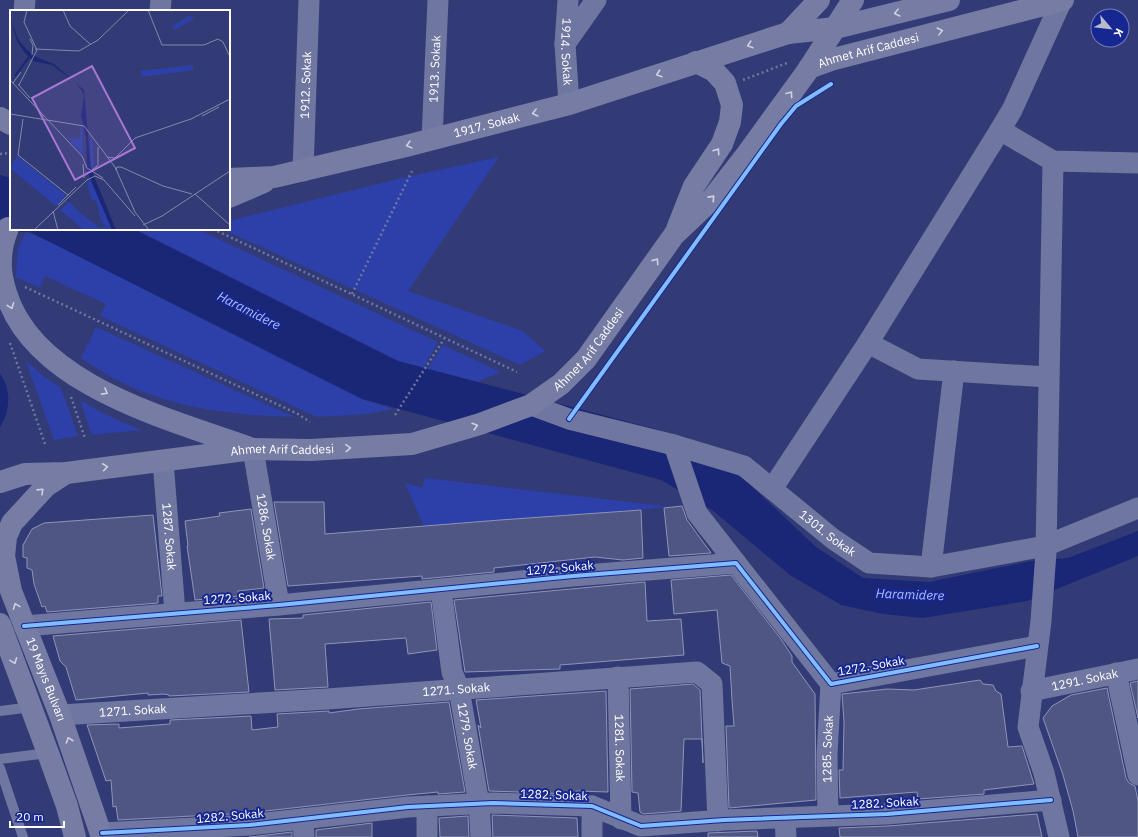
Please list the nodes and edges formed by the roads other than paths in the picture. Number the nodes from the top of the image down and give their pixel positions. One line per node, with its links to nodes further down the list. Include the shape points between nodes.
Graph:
1 (25, 0): 11 (street)
2 (161, 0): 12 (street)
3 (309, 0): 25 (street, 1912. Sokak)
4 (438, 0): 22 (street, 1913. Sokak)
5 (568, 0): 15 (street, 1914. Sokak)
6 (596, 0): 15 (street)
7 (819, 0): 14 (main road)
8 (853, 0): 13 (main road)
9 (1063, 0): 17 (main road, Ahmet Arif Caddesi, one-way to 9); 21 (street, via 1012,110)
10 (941, 1): 13 (main road, 1917. Sokak, one-way to 13)
11 (24, 10)
12 (160, 10)
13 (836, 28): 14 (main road, 1917. Sokak); 17 (main road)
14 (788, 33): 16 (main road, 1917. Sokak, one-way to 16)
15 (565, 44): 18 (street, 1914. Sokak)
16 (696, 62): 18 (main road, 1917. Sokak, one-way to 18); 30 (main road, one-way to 16, via 694,186 722,144 732,111 725,83 714,71)
17 (801, 65): 30 (main road, Ahmet Arif Caddesi, one-way to 17, via 712,199)
18 (569, 104): 22 (main road, 1917. Sokak, one-way to 22)
19 (0, 118): 20 (main road)
20 (10, 123)
21 (1000, 130): 23 (street); 31 (street)
22 (432, 139): 25 (main road, 1917. Sokak, one-way to 25)
23 (1053, 161): 24 (street); 33 (street)
24 (1138, 163)
25 (303, 171): 26 (main road, 1917. Sokak)
26 (274, 177): 27 (main road, 1917. Sokak); 28 (main road, 1917. Sokak)
27 (230, 178)
28 (230, 197)
29 (6, 229): 36 (main road, one-way to 36, via 0,262 3,283 16,319 46,352 84,381 114,398)
30 (674, 235): 34 (main road, Ahmet Arif Caddesi, one-way to 30, via 561,384 586,359)
31 (868, 343): 32 (street, via 918,369); 40 (street)
32 (954, 371): 33 (street); 44 (street)
33 (1048, 377): 42 (street)
34 (531, 405): 35 (street, 1301. Sokak, via 569,419); 36 (main road, Ahmet Arif Caddesi, one-way to 34, via 312,450 412,444 480,424)
35 (674, 446): 40 (street, 1301. Sokak, via 744,466); 43 (street, via 697,514)
36 (253, 449): 37 (main road, Ahmet Arif Caddesi); 46 (street, 1286. Sokak)
37 (163, 461): 38 (main road, Ahmet Arif Caddesi, one-way to 37); 47 (street, 1287. Sokak)
38 (66, 473): 39 (main road, Ahmet Arif Caddesi, via 25,474); 49 (main road, 19 Mayıs Bulvarı, one-way to 38, via 6,572 6,537 12,523 28,504 46,486)
39 (0, 482)
40 (772, 489): 44 (street, 1301. Sokak, via 833,539 869,563)
41 (1138, 508): 42 (street, 1301. Sokak)
42 (1046, 549): 44 (street, 1301. Sokak); 50 (street)
43 (736, 563): 45 (street, 1272. Sokak); 54 (street, 1272. Sokak)
44 (931, 567)
45 (441, 590): 46 (street, 1272. Sokak); 55 (street, 1279. Sokak, via 452,672)
46 (279, 605): 47 (street, 1272. Sokak)
47 (174, 613): 49 (street, 1272. Sokak)
48 (0, 624): 57 (main road, 19 Mayıs Bulvarı, one-way to 57)
49 (24, 626): 59 (main road, 19 Mayıs Bulvarı)
50 (1037, 646): 54 (street, 1272. Sokak); 56 (street)
51 (1138, 669): 52 (street, 1291. Sokak)
52 (1116, 673): 56 (street, 1291. Sokak); 63 (street)
53 (618, 677): 55 (street, 1271. Sokak); 69 (street, 1281. Sokak); 70 (street, 1271. Sokak, via 697,672 712,684)
54 (831, 684): 68 (street, 1285. Sokak, via 827,754)
55 (459, 689): 59 (street, 1271. Sokak); 65 (street, 1279. Sokak)
56 (1031, 691): 64 (street, via 1028,727)
57 (32, 707): 58 (lane); 60 (main road, 19 Mayıs Bulvarı)
58 (0, 712)
59 (60, 715): 75 (main road, 19 Mayıs Bulvarı, one-way to 59)
60 (48, 753): 61 (lane); 77 (main road, 19 Mayıs Bulvarı)
61 (0, 759)
62 (0, 768): 76 (lane)
63 (1138, 775)
64 (1051, 800): 68 (street, 1282. Sokak, via 888,814); 81 (street)
65 (479, 804): 66 (street, 1282. Sokak); 67 (street, 1282. Sokak); 79 (street, 1279. Sokak)
66 (427, 806): 71 (street, 1282. Sokak); 78 (street)
67 (592, 806): 69 (street, 1282. Sokak); 80 (street)
68 (828, 815): 72 (street, 1282. Sokak)
69 (621, 819): 73 (street, 1282. Sokak, via 641,826)
70 (718, 821): 72 (street, 1282. Sokak); 73 (street, 1282. Sokak)
71 (304, 828): 74 (street, 1282. Sokak)
72 (785, 828)
73 (692, 830)
74 (205, 833): 75 (street, 1282. Sokak)
75 (102, 835)
76 (23, 837)
77 (75, 837)
78 (427, 837)
79 (481, 837)
80 (592, 837)
81 (1059, 837)

